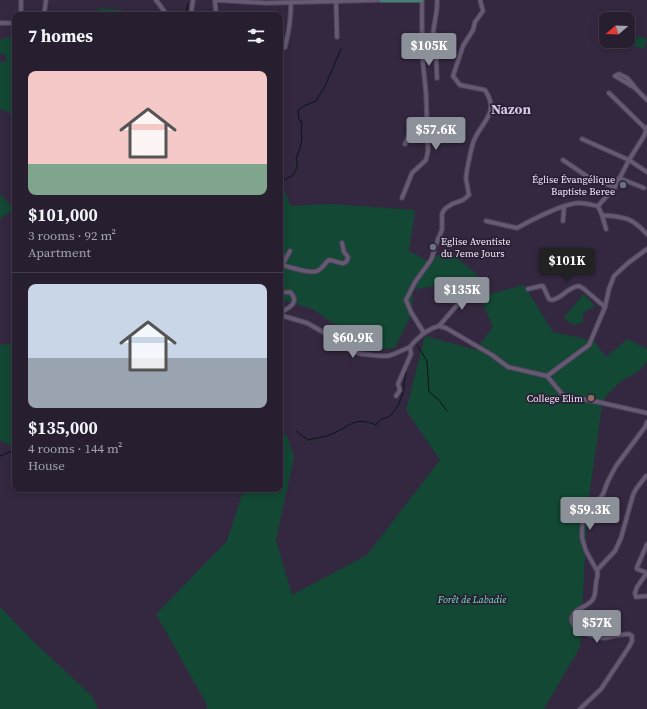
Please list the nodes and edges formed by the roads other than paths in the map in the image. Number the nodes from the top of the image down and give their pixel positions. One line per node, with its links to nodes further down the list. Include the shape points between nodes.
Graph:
1 (21, 0): 13 (street)
2 (46, 0): 14 (street)
3 (156, 0): 15 (street)
4 (193, 0): 16 (street)
5 (215, 0): 12 (street); 17 (street)
6 (382, 0): 7 (main road); 11 (street)
7 (421, 0): 24 (street)
8 (437, 0): 21 (street)
9 (480, 0): 60 (street, via 483,11 463,46 453,76 460,85 485,90 489,98 490,114 473,142 466,179 469,195 444,210 442,230 431,260 406,300)
10 (302, 1): 11 (street); 12 (street)
11 (336, 1): 20 (street)
12 (291, 2): 22 (street, via 290,27)
13 (21, 12)
14 (44, 12)
15 (165, 12)
16 (191, 12)
17 (216, 12)
18 (12, 22): 19 (street)
19 (0, 23)
20 (337, 37)
21 (433, 37)
22 (283, 47)
23 (414, 54): 24 (street)
24 (422, 54): 25 (street, via 436,54); 29 (street)
25 (437, 78)
26 (634, 86): 28 (street, via 627,78 619,74 615,76 635,88)
27 (609, 93): 30 (street)
28 (647, 100)
29 (427, 126): 33 (street, via 413,128); 40 (street, via 426,160 412,173)
30 (647, 128): 31 (street)
31 (645, 138): 35 (street)
32 (582, 139): 35 (street)
33 (405, 144)
34 (563, 160): 38 (street, via 591,179)
35 (629, 160): 36 (street); 37 (street)
36 (647, 172)
37 (619, 178): 38 (street); 39 (street)
38 (615, 187): 41 (street)
39 (644, 188)
40 (402, 198)
41 (598, 206): 42 (street, via 579,203); 43 (street)
42 (564, 207): 44 (street, via 517,228); 45 (street)
43 (602, 215): 46 (street); 47 (street, via 627,218)
44 (486, 221)
45 (563, 221)
46 (606, 229)
47 (647, 234)
48 (342, 243): 52 (street, via 348,257 347,262 343,264 329,260 318,270 313,271)
49 (647, 249): 56 (street, via 614,276)
50 (290, 251): 51 (street)
51 (283, 263)
52 (283, 267)
53 (477, 289): 59 (street, via 458,304)
54 (528, 289): 56 (street, via 543,286 552,300 560,298 568,289 579,286)
55 (283, 293): 57 (street, via 290,292 294,296 294,302)
56 (605, 307): 62 (street, via 589,345)
57 (283, 312)
58 (283, 315): 61 (street, via 307,323 345,348 360,354 388,356)
59 (439, 326): 60 (street); 62 (street, via 485,351 508,367)
60 (424, 333): 61 (street)
61 (410, 347): 63 (street, via 411,354 398,384 400,390)
62 (547, 376): 64 (street, via 562,394 571,400 582,399)
63 (396, 396)
64 (647, 413)
65 (647, 422): 69 (street, via 616,466 598,501 584,515 582,538 586,551)
66 (646, 476): 69 (street, via 632,496 616,551)
67 (647, 544): 68 (street)
68 (645, 552): 70 (street, via 637,567 646,575 635,594 636,598)
69 (597, 569): 71 (street, via 599,575 593,599 588,605 577,610 571,618 572,622 578,630 592,635 605,638 629,634 632,641 601,689)
70 (647, 596)
71 (580, 709)

